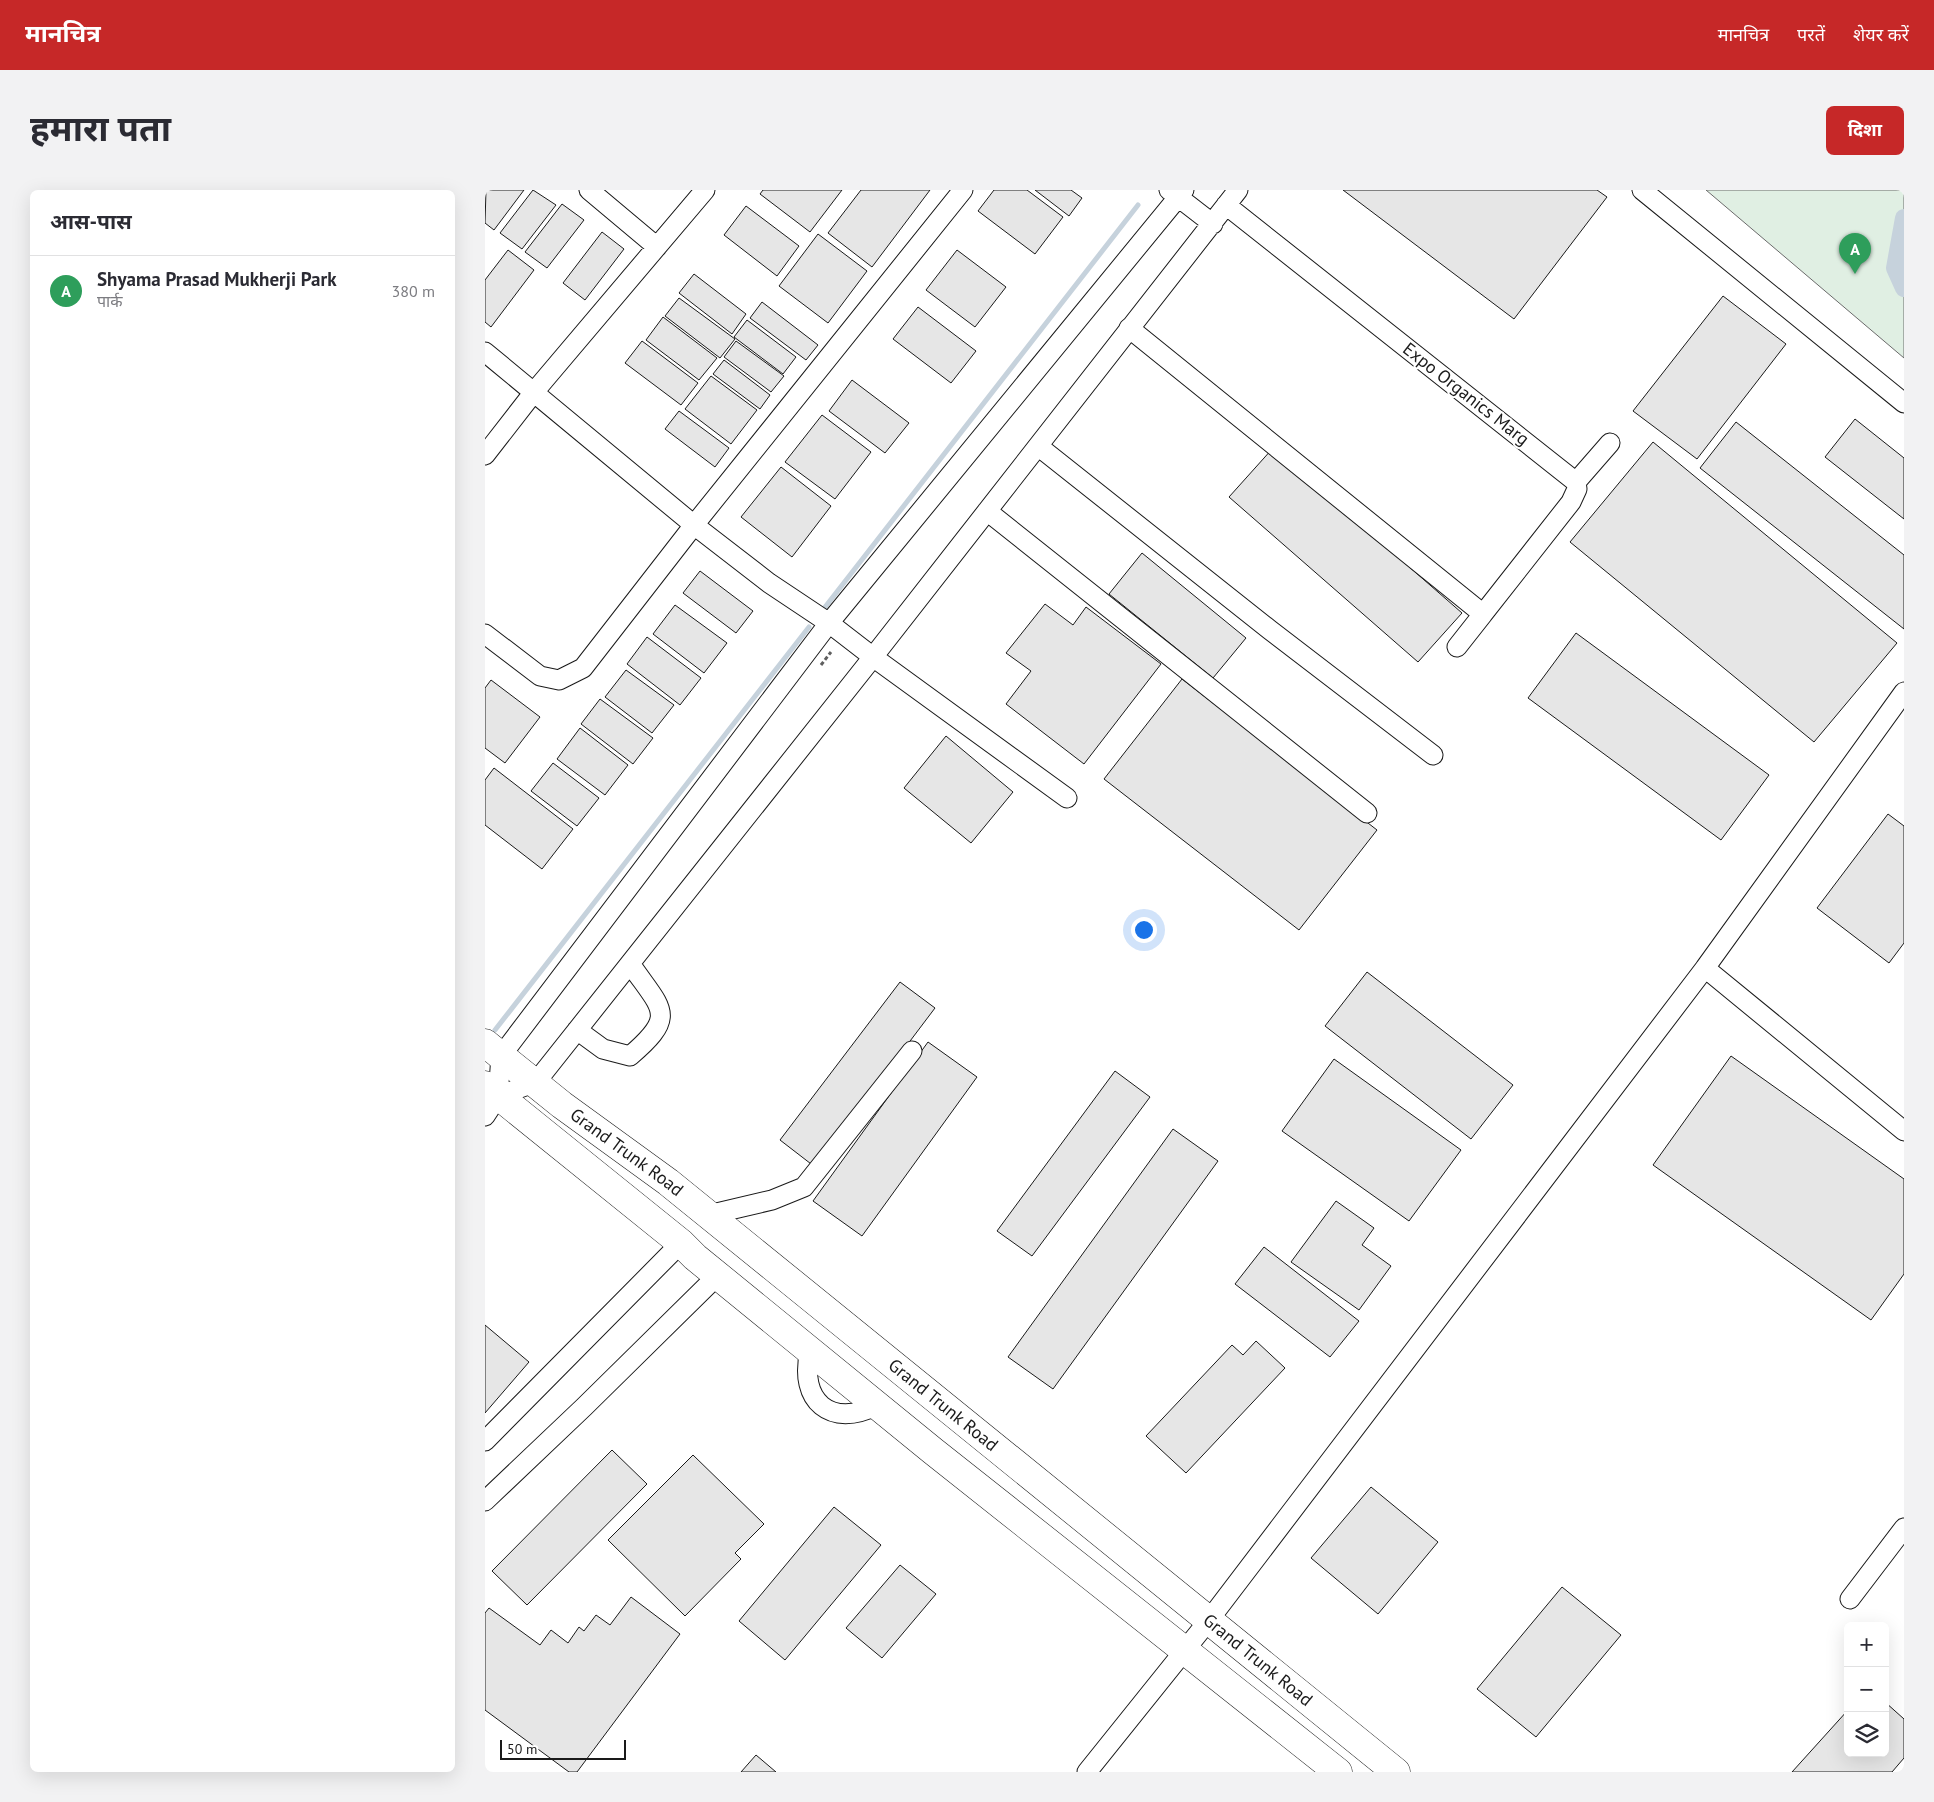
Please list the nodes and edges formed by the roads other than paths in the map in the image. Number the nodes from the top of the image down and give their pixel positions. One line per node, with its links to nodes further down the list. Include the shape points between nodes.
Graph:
1 (589, 190): 9 (street)
2 (705, 190): 9 (street)
3 (963, 190): 19 (street)
4 (1238, 190): 7 (street)
5 (1642, 190): 13 (street)
6 (1177, 192): 8 (street); 21 (street)
7 (1226, 206): 8 (street); 17 (street, Expo Organics Marg)
8 (1213, 224): 10 (street)
9 (657, 247): 12 (street)
10 (1129, 328): 15 (street); 20 (street)
11 (485, 352): 12 (street)
12 (534, 392): 16 (street); 19 (street)
13 (1904, 403)
14 (1610, 443): 17 (street)
15 (1038, 446): 18 (street); 26 (street)
16 (485, 455)
17 (1576, 482): 20 (street, via 1577,489 1571,502)
18 (987, 511): 24 (street); 28 (street)
19 (694, 525): 21 (street, via 769,583); 22 (street, via 583,668 559,680 540,676)
20 (1483, 614): 23 (street)
21 (829, 623): 24 (street); 32 (street)
22 (485, 634)
23 (1457, 646)
24 (873, 658): 27 (street); 29 (street)
25 (1904, 692): 30 (street)
26 (1433, 755)
27 (1067, 798)
28 (1367, 813)
29 (631, 965): 31 (street); 31 (street, via 662,1010 661,1021 651,1038 630,1056 603,1049)
30 (1705, 968): 36 (street); 48 (street)
31 (577, 1030): 34 (street)
32 (493, 1049): 34 (highway, Grand Trunk Road); 35 (street)
33 (912, 1051): 37 (street, via 804,1187 772,1200)
34 (535, 1082): 35 (street); 37 (highway, Grand Trunk Road)
35 (489, 1099): 38 (highway, Grand Trunk Road)
36 (1904, 1131)
37 (708, 1215): 40 (highway, Grand Trunk Road)
38 (681, 1243): 39 (highway, Grand Trunk Road); 43 (street)
39 (718, 1275): 41 (highway, Grand Trunk Road); 45 (street)
40 (825, 1309): 41 (highway); 42 (highway, Grand Trunk Road)
41 (804, 1346): 44 (highway, Grand Trunk Road)
42 (959, 1418): 44 (highway); 48 (highway, Grand Trunk Road)
43 (485, 1440)
44 (933, 1451): 49 (highway, Grand Trunk Road)
45 (485, 1500)
46 (1904, 1528): 47 (street)
47 (1849, 1599)
48 (1209, 1620): 49 (street); 52 (highway, Grand Trunk Road)
49 (1185, 1651): 50 (street); 51 (highway, Grand Trunk Road)
50 (1087, 1772)
51 (1338, 1772)
52 (1396, 1772)

